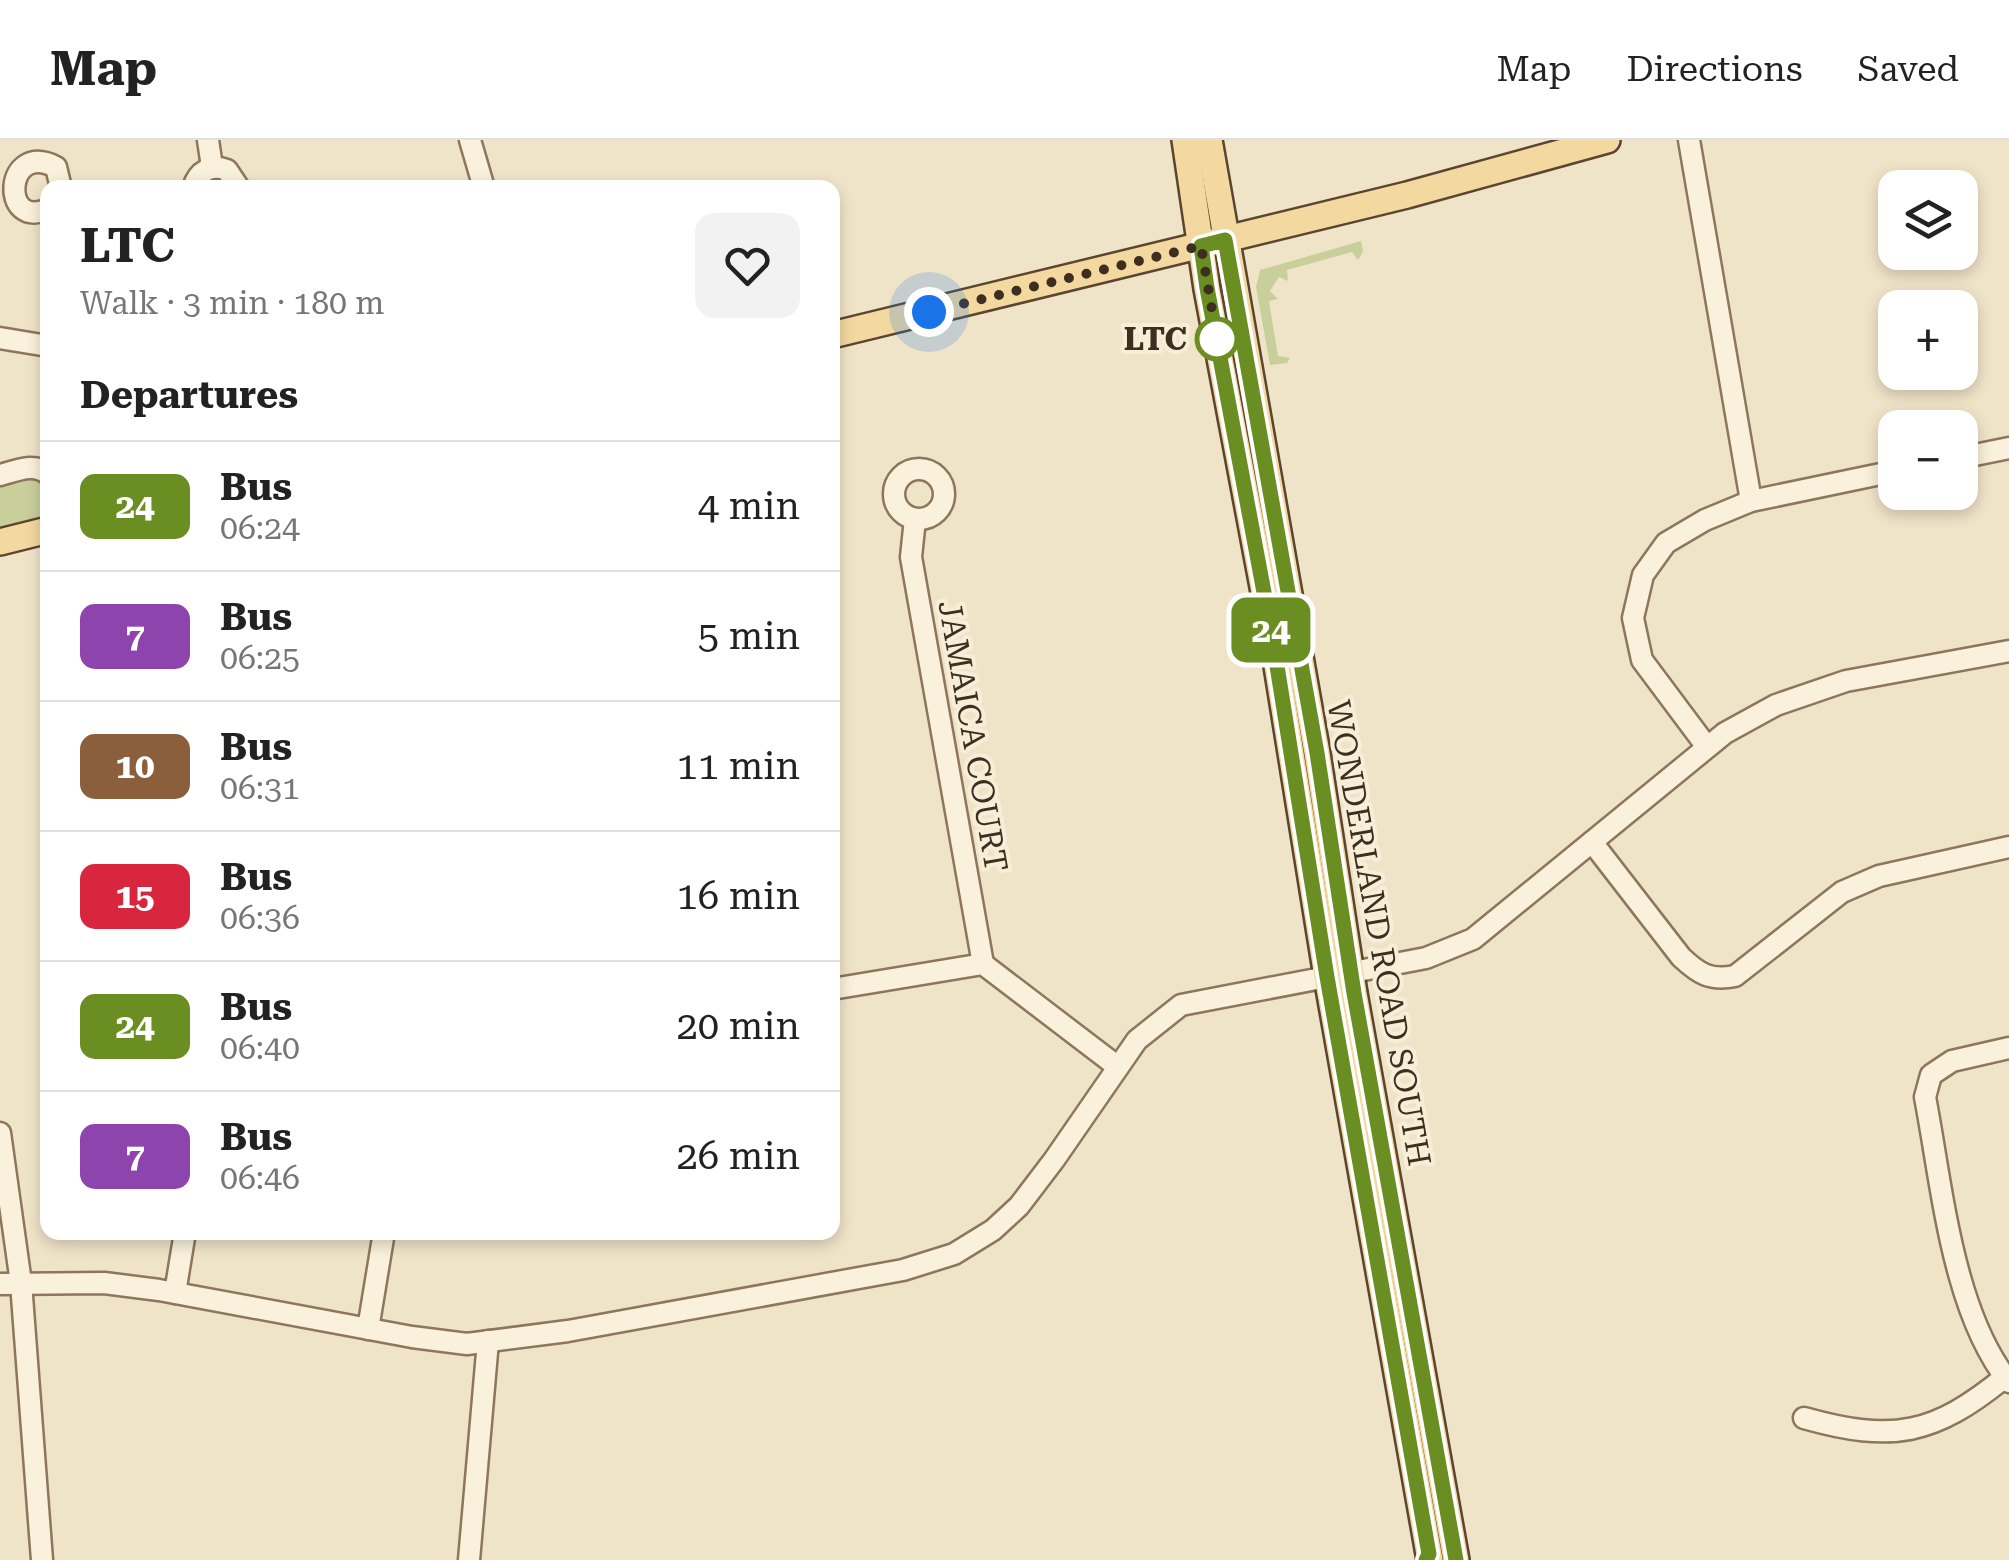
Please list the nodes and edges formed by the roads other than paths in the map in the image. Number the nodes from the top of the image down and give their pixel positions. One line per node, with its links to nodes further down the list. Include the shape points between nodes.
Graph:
1 (53, 140): 8 (street)
2 (208, 140): 9 (street)
3 (470, 140): 13 (street)
4 (1185, 140): 17 (main road, WONDERLAND ROAD SOUTH)
5 (1208, 140): 17 (main road, WONDERLAND ROAD SOUTH)
6 (1607, 140): 17 (main road)
7 (1689, 140): 26 (street)
8 (40, 158): 10 (street, via 56,167); 14 (street, via 10,171)
9 (212, 168): 11 (street); 12 (street, via 228,170)
10 (60, 180)
11 (196, 180)
12 (234, 180)
13 (482, 180)
14 (13, 202): 15 (street); 16 (street)
15 (40, 210)
16 (0, 222)
17 (1213, 243): 18 (main road); 35 (main road, WONDERLAND ROAD SOUTH, via 1276,655)
18 (840, 333)
19 (0, 338): 20 (street)
20 (40, 345)
21 (2009, 448): 22 (street)
22 (1978, 454)
23 (40, 470): 24 (street)
24 (0, 475)
25 (1878, 475): 26 (street)
26 (1751, 502): 31 (street, via 1666,543 1643,575 1633,618 1642,660)
27 (915, 519): 34 (street, JAMAICA COURT, via 911,556)
28 (40, 532): 29 (main road)
29 (0, 542)
30 (2009, 651): 31 (street, via 1846,681 1776,705)
31 (1707, 747): 32 (street)
32 (1592, 842): 33 (street, via 1681,958 1717,980 1734,976 1842,892 1879,876); 35 (street, via 1472,939 1426,958)
33 (2009, 847)
34 (983, 964): 36 (street); 38 (street)
35 (1339, 975): 38 (street, via 1181,1005 1136,1040); 50 (main road, WONDERLAND ROAD SOUTH); 51 (main road, WONDERLAND ROAD SOUTH)
36 (840, 989)
37 (2009, 1048): 46 (street, via 1952,1060 1931,1075 1924,1097 1962,1287)
38 (1118, 1067): 45 (street, via 1019,1206 954,1254 903,1270)
39 (0, 1133): 42 (street)
40 (184, 1240): 43 (street)
41 (383, 1240): 44 (street)
42 (10, 1284): 43 (street, via 104,1283); 48 (street)
43 (175, 1293): 44 (street)
44 (368, 1329): 45 (street, via 467,1344)
45 (488, 1341): 49 (street)
46 (2007, 1379): 47 (street, via 1929,1426 1879,1432)
47 (1804, 1418)
48 (42, 1560)
49 (470, 1560)
50 (1430, 1560)
51 (1456, 1560)

